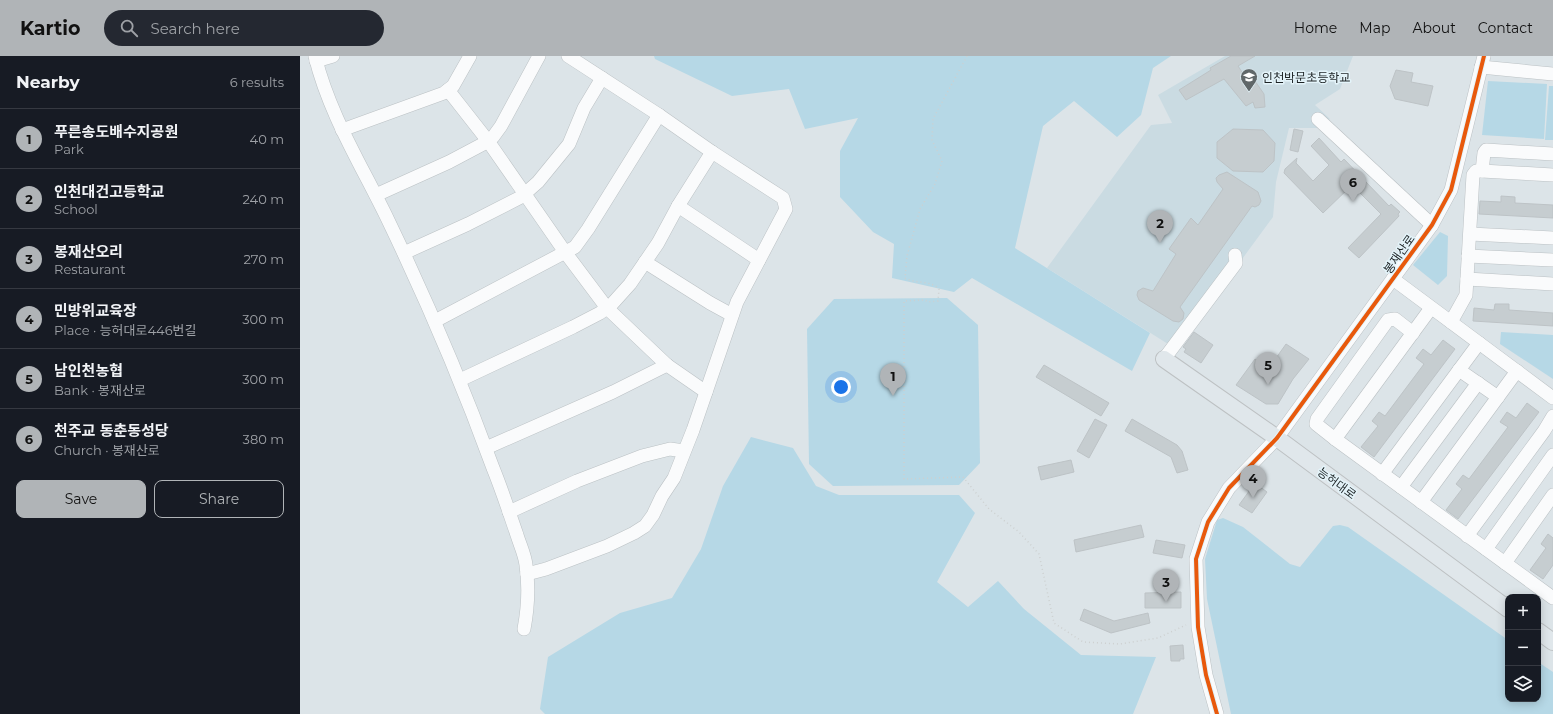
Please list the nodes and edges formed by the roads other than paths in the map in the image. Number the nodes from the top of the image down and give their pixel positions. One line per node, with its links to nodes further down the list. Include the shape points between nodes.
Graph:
1 (333, 56): 5 (street)
2 (470, 56): 9 (street, via 453,86)
3 (539, 56): 13 (street, via 501,126)
4 (568, 56): 8 (street)
5 (316, 58): 12 (street)
6 (1483, 62): 7 (street); 21 (street, 봉재산로, via 1451,190)
7 (1553, 74)
8 (602, 78): 10 (street); 18 (street, via 584,108 568,144 538,182)
9 (448, 90): 12 (street); 13 (street)
10 (659, 115): 14 (street); 24 (street, via 588,229 575,247)
11 (1318, 119): 21 (street)
12 (342, 130): 19 (street)
13 (488, 140): 18 (street); 19 (street, via 449,162)
14 (712, 152): 20 (street); 28 (street, via 783,198 786,209)
15 (1553, 154): 16 (street, via 1486,150)
16 (1482, 171): 17 (street); 22 (street, via 1476,171 1473,175)
17 (1553, 175)
18 (524, 194): 24 (street); 25 (street, via 468,224)
19 (376, 195): 25 (street)
20 (678, 206): 28 (street); 30 (street)
21 (1432, 224): 32 (street, 봉재산로)
22 (1470, 234): 23 (street); 27 (street)
23 (1553, 238)
24 (565, 252): 34 (street); 37 (street)
25 (404, 253): 37 (street)
26 (1235, 255): 41 (street, via 1236,262)
27 (1468, 256): 29 (street); 31 (street)
28 (759, 260): 36 (street)
29 (1553, 260)
30 (645, 262): 34 (street, via 630,284); 36 (street)
31 (1467, 279): 33 (street); 38 (street, via 1466,295)
32 (1393, 280): 35 (street); 52 (street, 봉재산로)
33 (1553, 284)
34 (607, 308): 42 (street); 45 (street, via 573,327)
35 (1431, 308): 38 (street); 39 (street)
36 (732, 315): 47 (street)
37 (435, 321): 45 (street)
38 (1451, 322): 40 (street)
39 (1413, 333): 53 (street); 53 (street, via 1394,319 1388,320 1317,419 1316,424)
40 (1479, 343): 43 (street); 44 (street)
41 (1164, 359): 52 (main road, 능허대로)
42 (667, 365): 47 (street); 54 (street, via 613,392)
43 (1459, 370): 46 (street); 57 (street)
44 (1517, 371): 48 (street); 49 (street)
45 (460, 380): 54 (street)
46 (1478, 383): 48 (street); 58 (street)
47 (706, 392): 55 (street)
48 (1498, 397): 60 (street)
49 (1553, 398)
50 (1553, 416): 51 (street)
51 (1548, 434): 62 (street)
52 (1277, 438): 67 (main road, 능허대로); 71 (street, 봉재산로, via 1229,488 1208,522 1196,559 1198,627 1206,675)
53 (1335, 440): 57 (street)
54 (486, 448): 61 (street)
55 (684, 450): 61 (street, via 670,449 642,456 577,481); 65 (street, via 674,478 645,526 607,546)
56 (1553, 455): 63 (street)
57 (1382, 474): 58 (street)
58 (1401, 487): 60 (street)
59 (1553, 495): 64 (street)
60 (1421, 502): 62 (street)
61 (509, 512): 65 (street, via 526,563)
62 (1467, 536): 63 (street)
63 (1486, 549): 64 (street)
64 (1505, 563): 66 (street)
65 (527, 574): 68 (street, via 527,611)
66 (1552, 596)
67 (1505, 607)
68 (524, 629)
69 (1541, 633): 70 (main road)
70 (1553, 642)
71 (1217, 714)

